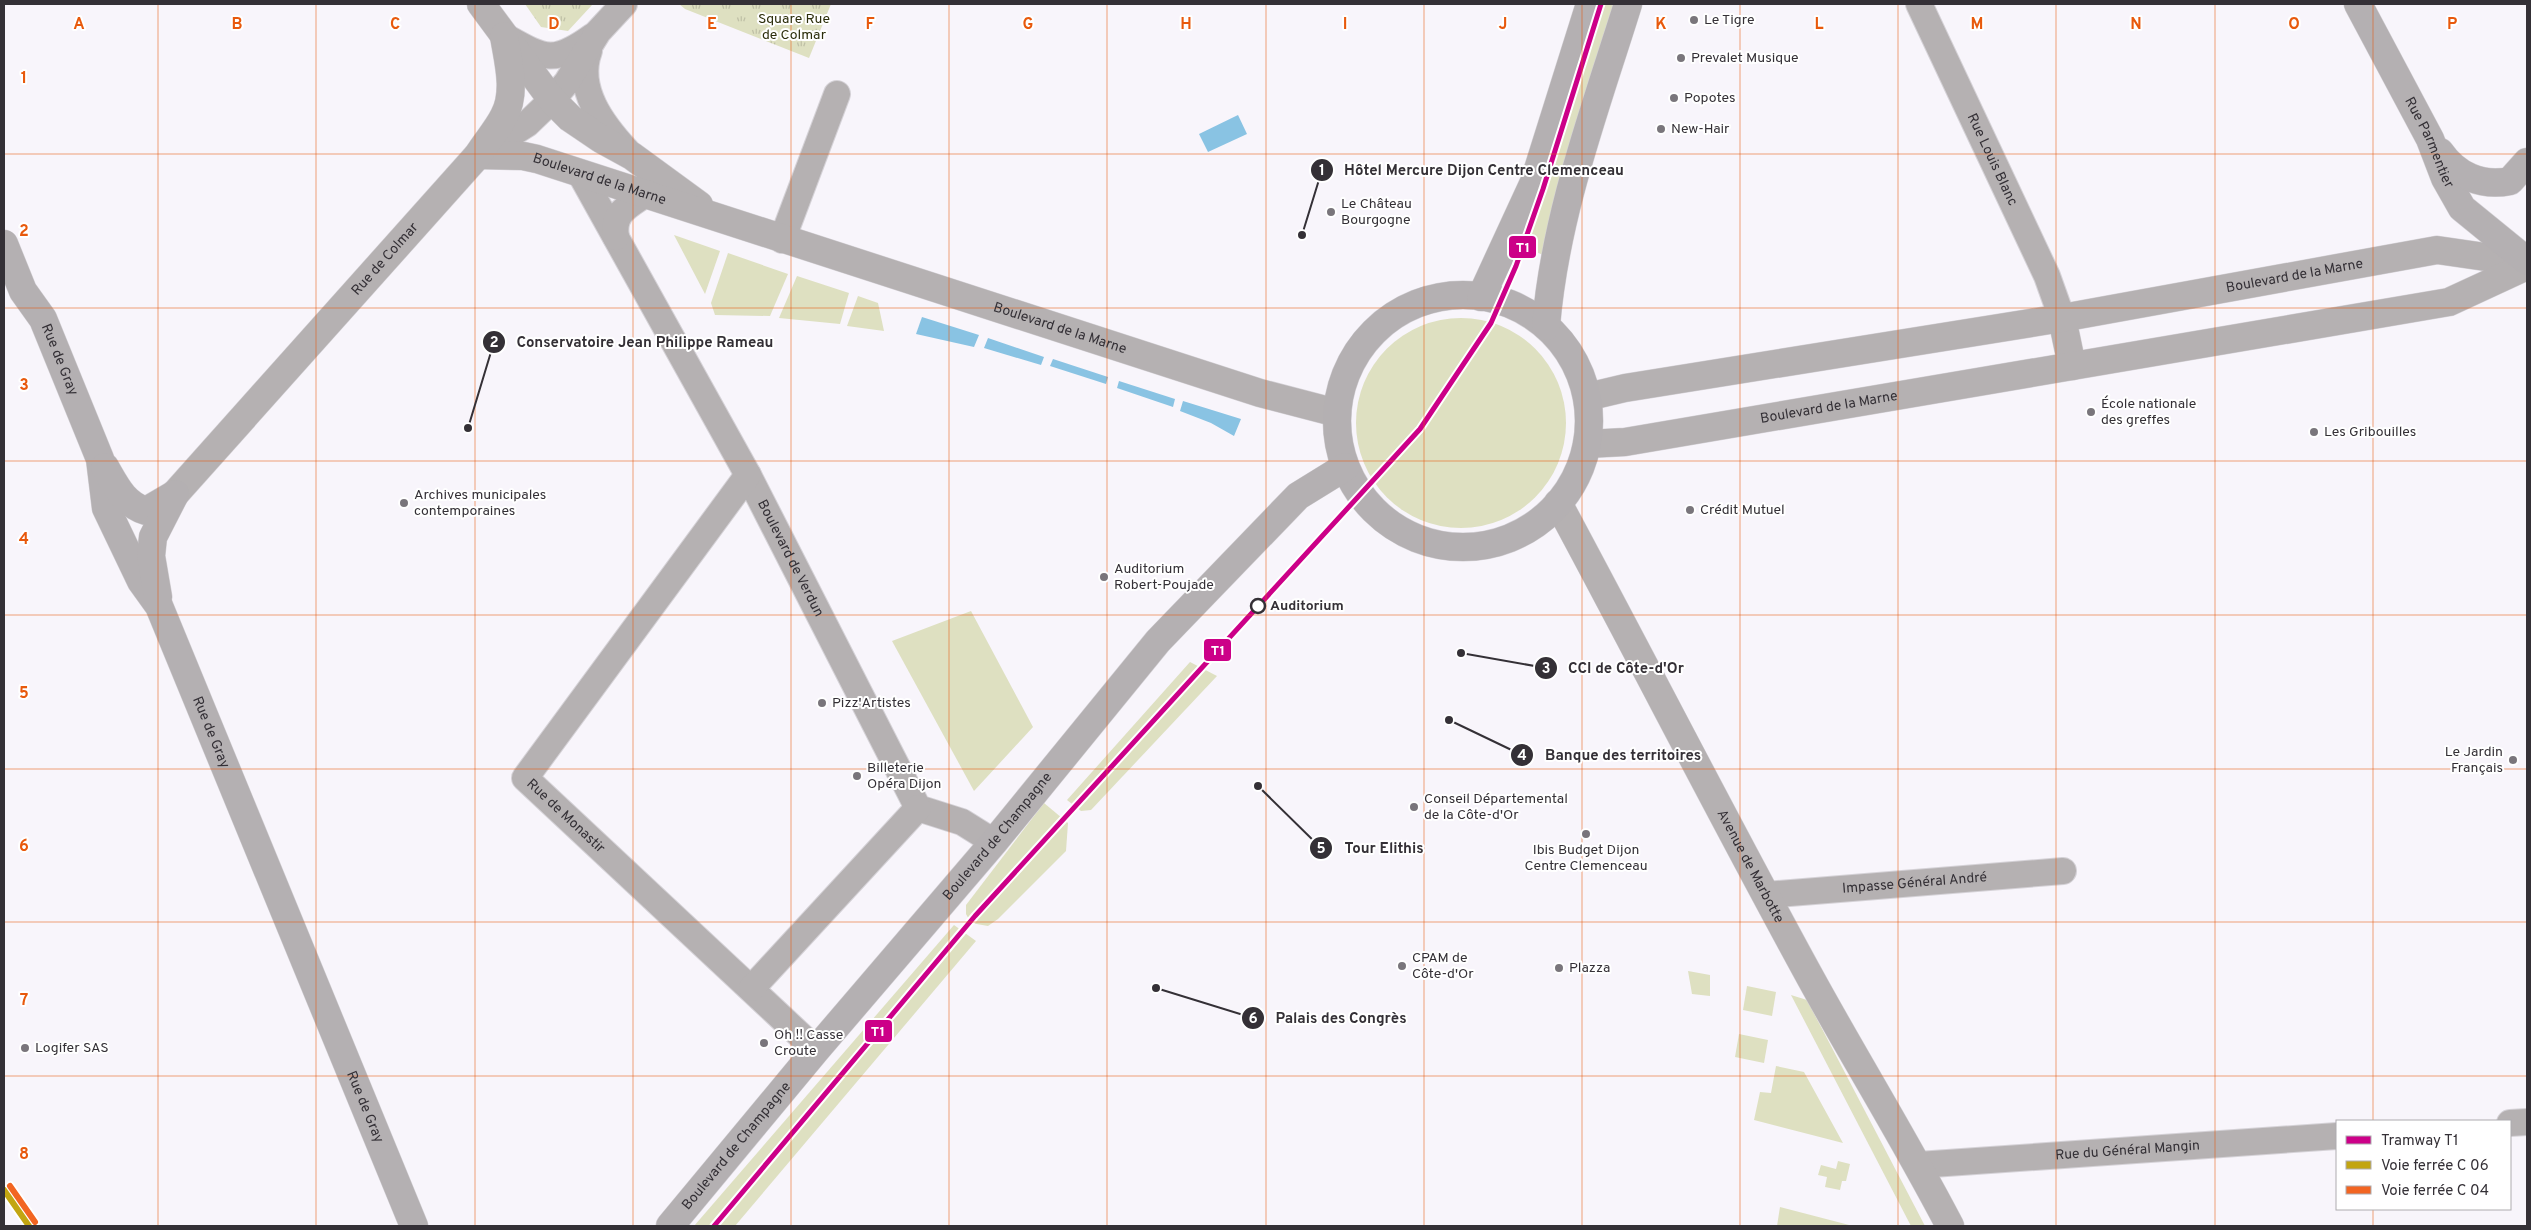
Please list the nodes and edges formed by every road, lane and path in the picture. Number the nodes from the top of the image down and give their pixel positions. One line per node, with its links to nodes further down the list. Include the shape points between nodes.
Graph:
1 (481, 4): 8 (street, Boulevard de la Marne)
2 (624, 4): 7 (street, Rue de Colmar)
3 (1590, 4): 22 (main road, via 1534,182)
4 (1628, 4): 24 (main road, via 1564,210 1549,283)
5 (1919, 4): 23 (street, Rue Louis Blanc, via 2047,276)
6 (2358, 4): 11 (main road, Rue Parmentier)
7 (598, 32): 8 (street, Rue de Colmar, via 573,50 555,56 540,55); 10 (street, Rue de Colmar); 13 (street, Boulevard de la Marne, via 585,68 586,86 606,128)
8 (504, 36): 10 (street, Boulevard de la Marne); 12 (street, via 511,69 508,102 505,115)
9 (837, 94): 19 (street)
10 (552, 100): 12 (street, Rue de Colmar, via 527,124); 13 (street, Boulevard de la Marne, via 570,118)
11 (2430, 139): 14 (main road, via 2449,165 2482,182 2510,181); 21 (main road, Rue Parmentier, via 2445,178 2462,208)
12 (478, 155): 15 (street, Boulevard de la Marne, via 523,156); 32 (street, Rue de Colmar)
13 (632, 156): 17 (street, Boulevard de la Marne)
14 (2527, 162)
15 (580, 173): 16 (street, Boulevard de la Marne); 18 (street, Boulevard de Verdun)
16 (644, 195): 17 (street, Boulevard de la Marne); 18 (street, via 618,216 614,225)
17 (718, 218): 19 (street, Boulevard de la Marne)
18 (616, 237): 31 (street, Boulevard de Verdun)
19 (782, 240): 27 (street, Boulevard de la Marne, via 1260,393)
20 (4, 244): 29 (main road, Rue de Gray, via 23,290 43,319)
21 (2527, 263): 23 (street, Boulevard de la Marne, via 2437,250); 25 (street, Boulevard de la Marne, via 2449,302)
22 (1481, 297): 24 (main road, via 1513,305); 27 (main road, via 1461,295 1420,303 1384,323 1357,354 1347,372)
23 (2062, 318): 25 (street); 26 (street, Boulevard de la Marne, via 1672,380)
24 (1546, 326): 26 (main road, via 1568,351)
25 (2072, 366): 28 (street, Boulevard de la Marne, via 1625,442)
26 (1587, 397): 28 (main road, via 1589,429)
27 (1337, 413): 30 (main road)
28 (1586, 444): 33 (main road, via 1576,476)
29 (100, 459): 32 (main road, Rue de Colmar, via 126,501 138,508 146,511); 34 (main road, Rue de Gray, via 106,508 136,573)
30 (1344, 466): 33 (main road, via 1360,494 1384,520 1427,542 1450,546 1475,546 1506,539 1541,520); 36 (main road, Boulevard de Champagne, via 1298,496 1158,641)
31 (748, 475): 35 (street, Boulevard de Verdun); 39 (street, Rue de Monastir, via 525,778)
32 (175, 494): 34 (main road, Rue de Colmar, via 153,537 151,556)
33 (1558, 503): 38 (street, Avenue de Marbotte)
34 (159, 606): 45 (main road, Rue de Gray)
35 (918, 808): 36 (street, via 962,822); 39 (street)
36 (994, 842): 40 (main road, Boulevard de Champagne)
37 (2063, 871): 38 (street, Impasse Général André)
38 (1766, 894): 44 (street, Avenue de Marbotte)
39 (752, 988): 40 (street, Rue de Monastir)
40 (816, 1050): 46 (main road, Boulevard de Champagne)
41 (2527, 1122): 42 (street)
42 (2511, 1124)
43 (2336, 1136): 44 (street, Rue du Général Mangin)
44 (1918, 1165): 47 (street, Avenue de Marbotte)
45 (414, 1226)
46 (670, 1226)
47 (1950, 1226)

